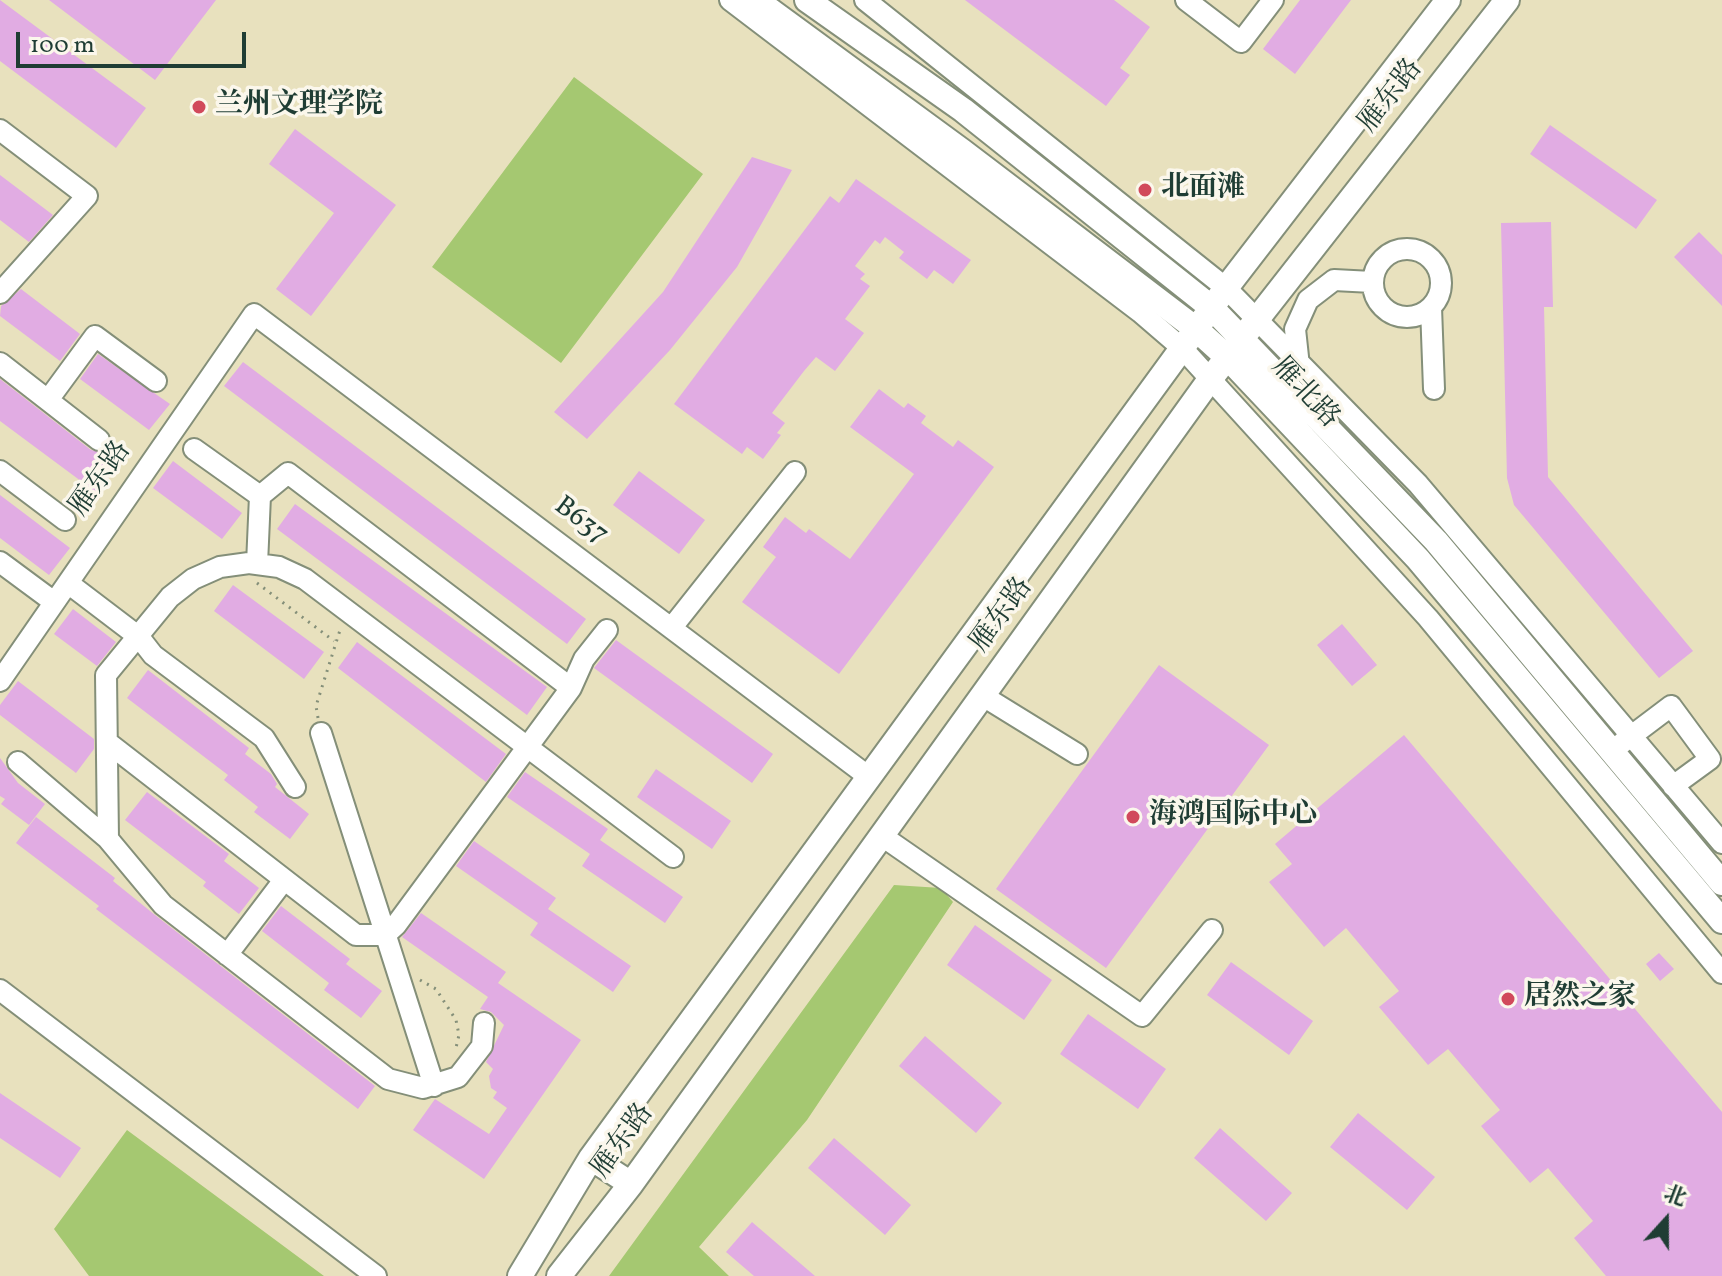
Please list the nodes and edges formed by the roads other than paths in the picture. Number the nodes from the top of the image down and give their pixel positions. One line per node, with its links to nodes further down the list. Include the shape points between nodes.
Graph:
1 (730, 0): 17 (street, via 1140,312)
2 (756, 0): 17 (main road, 雁北路)
3 (865, 0): 11 (street)
4 (1186, 0): 5 (street, via 1241,42)
5 (1273, 0)
6 (1448, 0): 11 (main road, 雁东路)
7 (1507, 0): 16 (main road, 雁东路)
8 (814, 2): 14 (main road, 雁北路, via 963,110)
9 (0, 130): 12 (street, via 87,196)
10 (1372, 282): 13 (street, via 1380,304 1399,316 1422,314); 13 (street, via 1388,254 1398,249 1420,251 1441,276); 20 (street, via 1334,280 1308,300 1295,329)
11 (1226, 288): 14 (main road, 雁东路); 16 (street)
12 (1, 290)
13 (1431, 307): 24 (street)
14 (1212, 308): 17 (main road, 雁东路); 18 (main road, 雁北路)
15 (254, 314): 34 (street, 雁东路); 36 (street, B637)
16 (1260, 320): 18 (main road, 雁东路); 20 (street)
17 (1190, 339): 18 (main road, 雁北路); 21 (street); 49 (main road, 雁东路)
18 (1236, 349): 21 (main road, 雁东路); 23 (main road, 雁北路); 58 (main road, 雁北路)
19 (0, 363): 25 (street)
20 (1300, 365): 23 (street); 43 (street, via 1418,484)
21 (1211, 378): 41 (main road, 雁东路); 62 (street, via 1428,618)
22 (156, 381): 25 (street, via 95,336)
23 (1281, 382): 46 (main road, 雁北路, via 1436,541)
24 (1434, 389)
25 (48, 400): 26 (street)
26 (99, 440)
27 (194, 449): 30 (street)
28 (0, 471): 31 (street)
29 (795, 472): 36 (street)
30 (260, 496): 33 (street); 40 (street, via 288,473)
31 (65, 520)
32 (0, 562): 35 (street)
33 (257, 564): 38 (street, via 234,565 193,579 170,597); 45 (street, via 305,579)
34 (68, 583): 35 (street, 雁东路); 38 (street)
35 (54, 602): 39 (street, 雁东路)
36 (673, 626): 49 (street, B637)
37 (607, 630): 40 (street, via 584,659)
38 (139, 637): 44 (street, via 106,675); 51 (street, via 153,655 264,738)
39 (0, 681)
40 (571, 688): 45 (street)
41 (983, 696): 47 (street); 52 (main road, 雁东路)
42 (321, 733): 60 (street)
43 (1631, 736): 46 (street); 50 (street); 50 (street, via 1671,706 1710,759)
44 (107, 742): 53 (street); 56 (street)
45 (525, 748): 55 (street); 60 (street)
46 (1610, 751): 57 (main road, 雁北路)
47 (1077, 754)
48 (18, 762): 53 (street)
49 (869, 777): 66 (main road, 雁东路)
50 (1673, 786): 54 (street)
51 (295, 787)
52 (882, 836): 59 (street, via 1142,1016); 67 (main road, 雁东路)
53 (108, 839): 61 (street, via 163,905)
54 (1722, 843)
55 (673, 857)
56 (284, 880): 60 (street, via 356,935); 61 (street)
57 (1722, 883)
58 (1722, 921)
59 (1212, 930)
60 (385, 935): 65 (street)
61 (227, 955): 65 (street, via 388,1079 405,1085)
62 (1722, 973)
63 (0, 990): 68 (street)
64 (484, 1023): 65 (street, via 482,1046 458,1077)
65 (433, 1082)
66 (591, 1158): 67 (main road); 69 (main road, 雁东路)
67 (631, 1184): 70 (main road, 雁东路)
68 (376, 1276)
69 (520, 1276)
70 (559, 1276)

